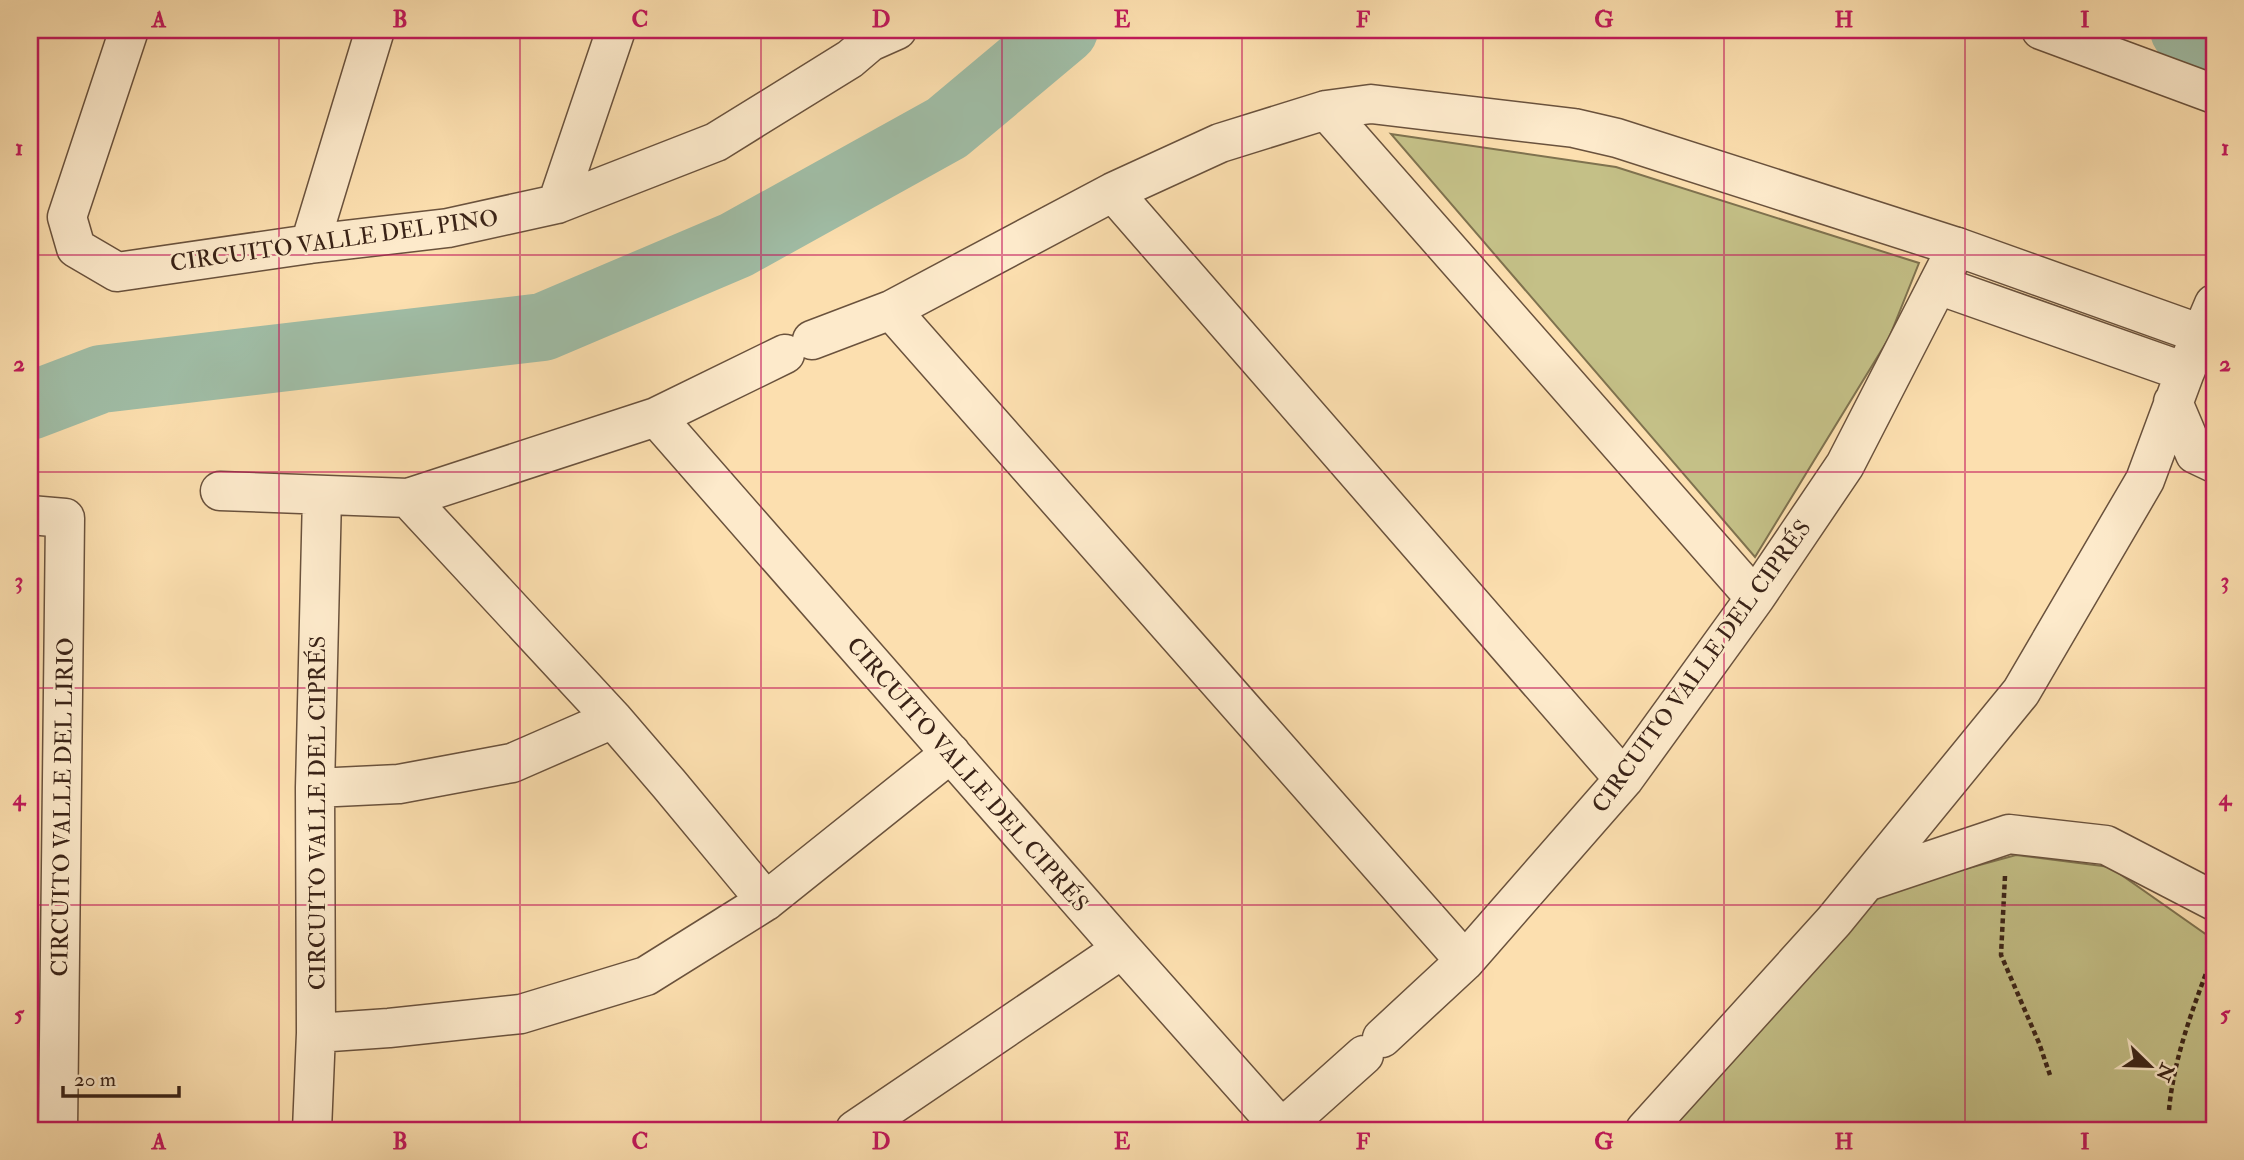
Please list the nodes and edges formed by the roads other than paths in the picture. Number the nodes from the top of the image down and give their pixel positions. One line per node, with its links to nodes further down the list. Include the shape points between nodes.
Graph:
1 (130, 30): 10 (street, CIRCUITO VALLE DEL PINO, via 68,217 76,248 117,272)
2 (375, 30): 10 (street)
3 (616, 30): 9 (street)
4 (2041, 30): 6 (street)
5 (881, 34): 9 (street, CIRCUITO VALLE DEL PINO, via 850,59 716,142)
6 (2214, 94)
7 (1326, 110): 8 (street, via 1220,143); 11 (street, via 1371,104 1574,128 1618,138); 22 (street)
8 (1113, 192): 13 (street); 25 (street)
9 (557, 204): 10 (street, CIRCUITO VALLE DEL PINO, via 448,228)
10 (310, 244)
11 (1957, 247): 12 (street, CIRCUITO VALLE DEL CIPRÉS); 14 (street)
12 (1938, 285): 15 (street); 22 (street, CIRCUITO VALLE DEL CIPRÉS, via 1845,465)
13 (891, 310): 16 (street, via 798,347); 32 (street)
14 (2208, 319): 15 (street)
15 (2179, 387): 17 (street, via 2195,454); 27 (street, via 2145,480 2021,692)
16 (656, 417): 20 (street); 24 (street, CIRCUITO VALLE DEL CIPRÉS)
17 (2214, 463)
18 (220, 491): 19 (street)
19 (322, 496): 20 (street); 26 (street, CIRCUITO VALLE DEL CIPRÉS)
20 (408, 498): 23 (street)
21 (30, 516): 31 (street, CIRCUITO VALLE DEL LIRIO, via 65,518)
22 (1755, 598): 25 (street, CIRCUITO VALLE DEL CIPRÉS)
23 (613, 719): 26 (street, via 512,763 399,784); 28 (street)
24 (951, 753): 28 (street); 30 (street, CIRCUITO VALLE DEL CIPRÉS)
25 (1624, 779): 32 (street, CIRCUITO VALLE DEL CIPRÉS)
26 (315, 788): 33 (street, CIRCUITO VALLE DEL CIPRÉS)
27 (1866, 881): 29 (street, via 2010,834 2106,845); 38 (street)
28 (766, 901): 33 (street, via 646,975 521,1014)
29 (2214, 901)
30 (1122, 949): 36 (street); 37 (street, CIRCUITO VALLE DEL CIPRÉS)
31 (45, 951): 34 (street, CIRCUITO VALLE DEL LIRIO)
32 (1465, 961): 37 (street, CIRCUITO VALLE DEL CIPRÉS)
33 (316, 1033): 35 (street, CIRCUITO VALLE DEL CIPRÉS)
34 (58, 1130)
35 (312, 1130)
36 (855, 1130)
37 (1281, 1130)
38 (1645, 1130)

